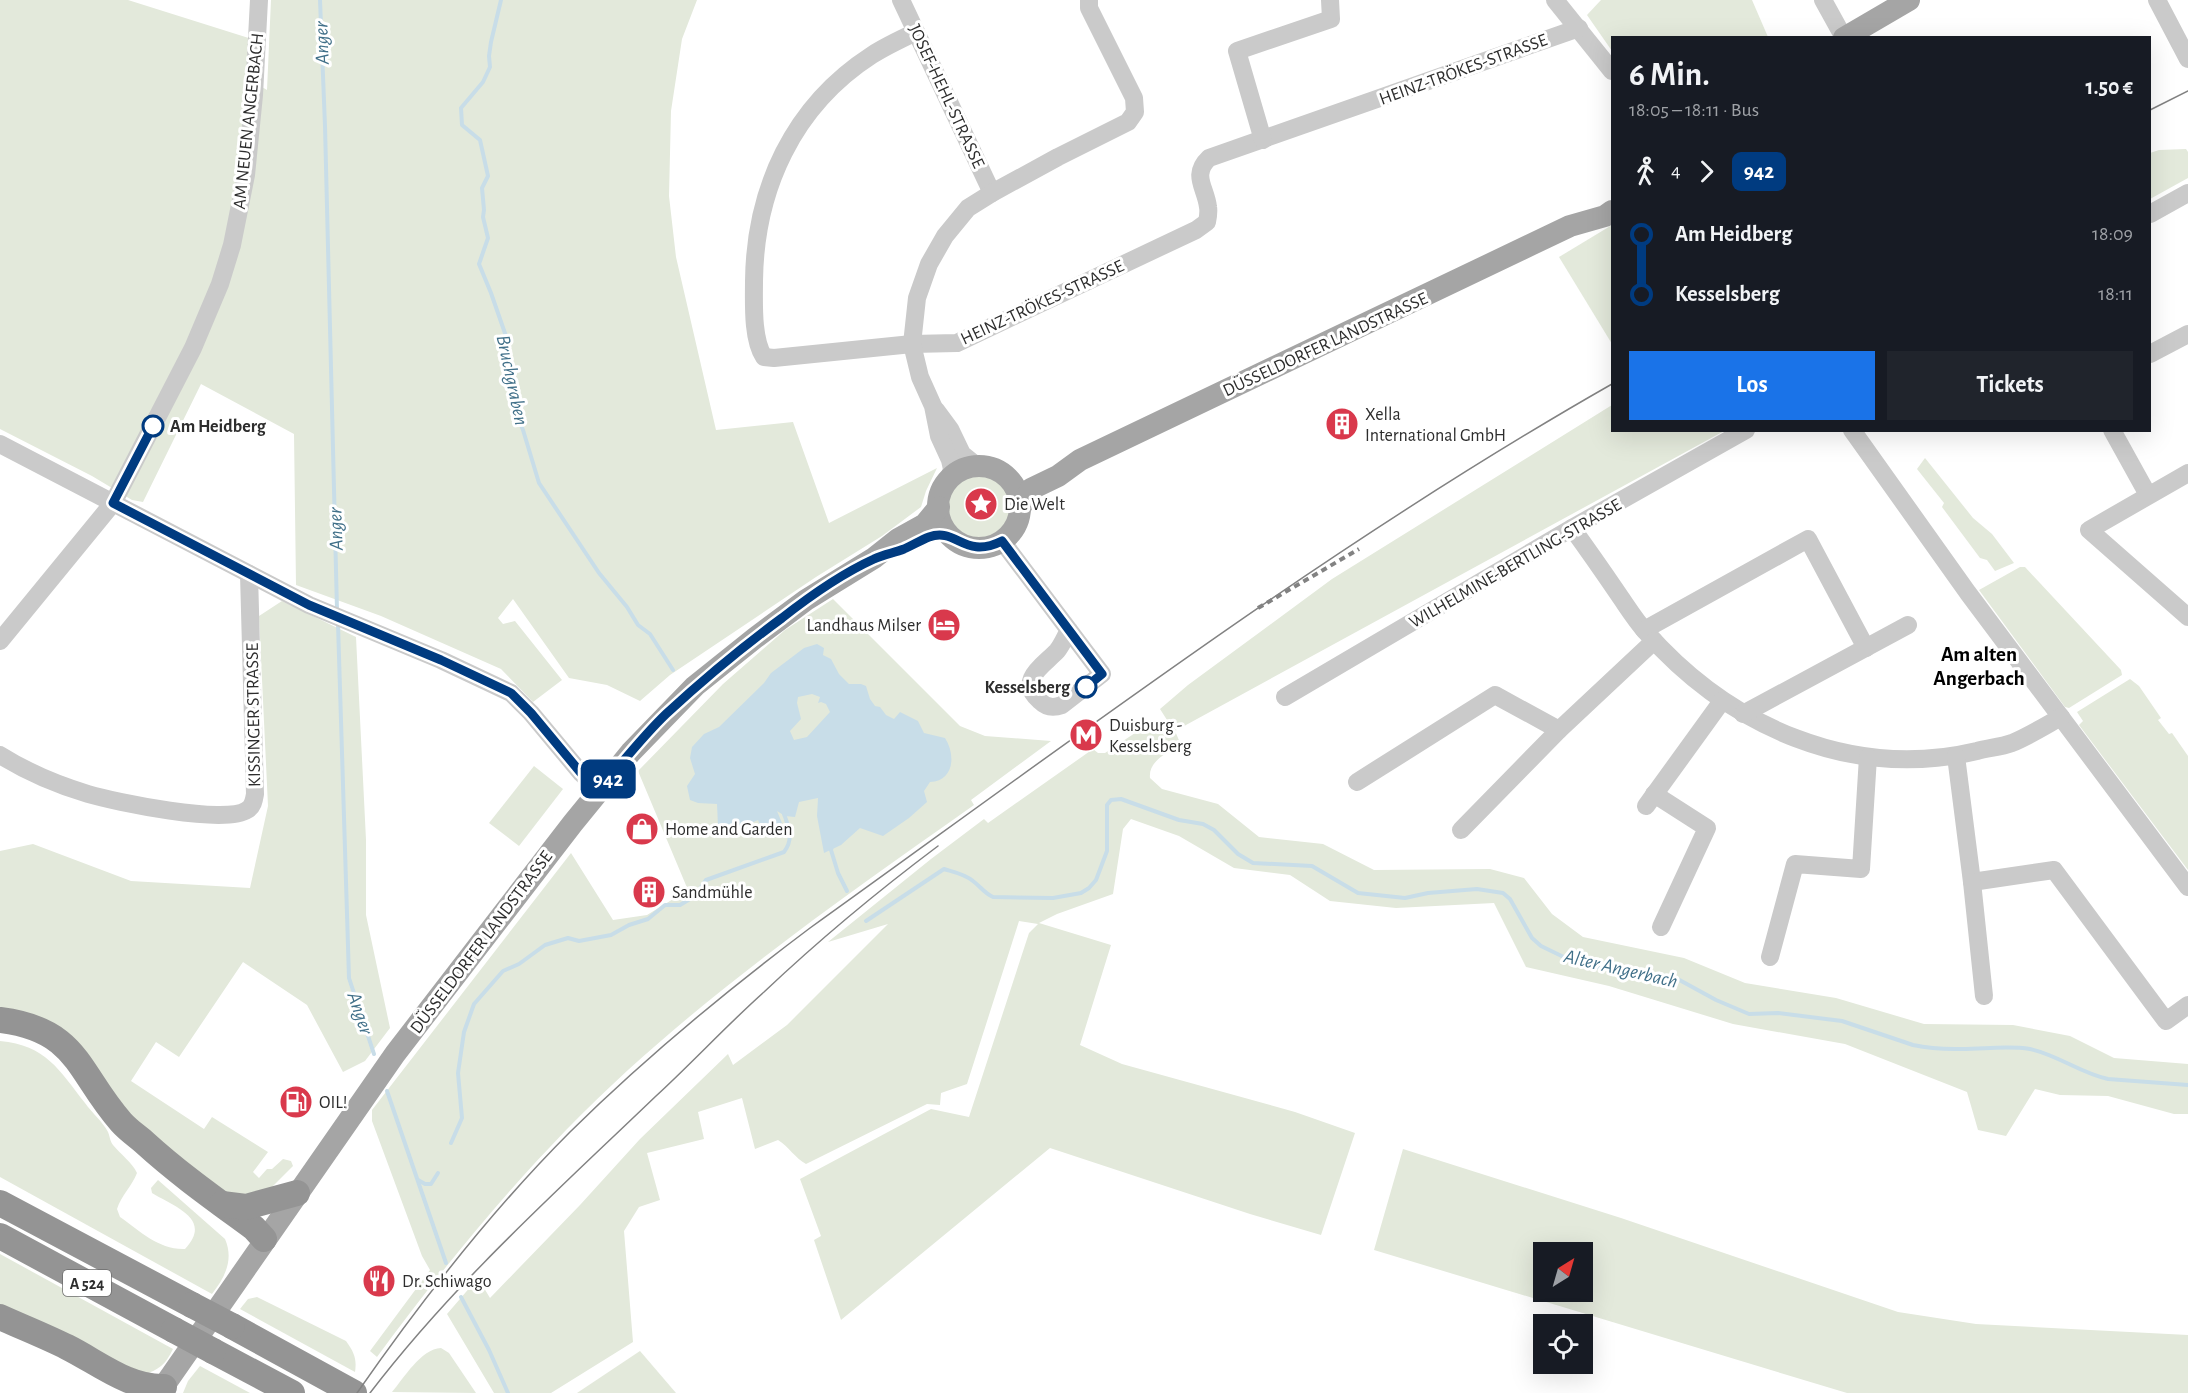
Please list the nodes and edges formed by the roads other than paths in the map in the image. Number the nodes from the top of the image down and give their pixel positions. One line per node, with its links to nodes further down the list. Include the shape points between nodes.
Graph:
1 (259, 0): 36 (street, AM NEUEN ANGERBACH, via 246,175 232,245 193,348)
2 (901, 0): 10 (street, JOSEF-HEHL-STRASSE)
3 (1089, 0): 16 (street, via 1089,8 1134,98 1135,112 1128,122)
4 (1330, 0): 15 (street, via 1331,19 1237,51)
5 (1555, 0): 9 (street)
6 (1823, 0): 11 (street)
7 (1909, 0): 12 (main road)
8 (2157, 0): 13 (street)
9 (1579, 28): 14 (street); 15 (street, HEINZ-TRÖKES-STRASSE)
10 (916, 32): 16 (street, JOSEF-HEHL-STRASSE); 23 (street, HEINZ-TRÖKES-STRASSE, via 850,71 806,117 773,174 754,250 758,348 764,357)
11 (1843, 36)
12 (1847, 36)
13 (2188, 59)
14 (1611, 72)
15 (1263, 140): 23 (street, HEINZ-TRÖKES-STRASSE, via 1209,158 1202,165 1199,176 1208,208 1207,222 1196,230 957,343)
16 (992, 192): 23 (street, via 968,208 929,264 917,298)
17 (2188, 193): 20 (street)
18 (1611, 197): 21 (main road, DÜSSELDORFER LANDSTRASSE)
19 (1611, 212): 21 (main road, DÜSSELDORFER LANDSTRASSE)
20 (2151, 212)
21 (1570, 226): 30 (main road, DÜSSELDORFER LANDSTRASSE)
22 (2188, 334): 24 (street)
23 (912, 344): 25 (street, via 920,377)
24 (2151, 353)
25 (933, 406): 31 (street, via 962,454); 34 (street, via 939,436 950,460)
26 (1742, 432): 39 (street, WILHELMINE-BERTLING-STRASSE)
27 (1853, 432): 53 (street)
28 (2113, 432): 35 (street)
29 (0, 444): 36 (street)
30 (1080, 460): 33 (main road, DÜSSELDORFER LANDSTRASSE, via 1050,466 1026,477); 38 (main road, DÜSSELDORFER LANDSTRASSE, via 1031,489)
31 (977, 466): 33 (main road, via 993,468); 34 (main road)
32 (2188, 473): 35 (street)
33 (1006, 476): 38 (main road, via 1016,489)
34 (950, 479): 37 (main road, via 941,492)
35 (2148, 495): 44 (street, via 2089,530)
36 (113, 503): 43 (street); 48 (street, AM NEUEN ANGERBACH)
37 (939, 507): 40 (main road, via 942,522); 42 (main road, DÜSSELDORFER LANDSTRASSE, via 925,524)
38 (1020, 508): 41 (main road, via 1015,526)
39 (1572, 528): 47 (street); 50 (street, WILHELMINE-BERTLING-STRASSE)
40 (952, 537): 41 (main road, via 976,548); 42 (main road, DÜSSELDORFER LANDSTRASSE, via 930,536)
41 (1002, 541): 46 (street)
42 (874, 558): 59 (main road, DÜSSELDORFER LANDSTRASSE, via 806,600 695,686)
43 (249, 574): 55 (street, KISSINGER STRASSE, via 255,794 248,810 235,815 164,811 121,802 49,780); 59 (street, via 325,612 511,693)
44 (2188, 617)
45 (1908, 625): 49 (street)
46 (1069, 630)
47 (1649, 636): 49 (street, via 1808,539); 51 (street); 54 (street)
48 (0, 641)
49 (1866, 648): 52 (street)
50 (1285, 697)
51 (1722, 701): 52 (street); 63 (street, via 1650,800 1707,828)
52 (1743, 714): 57 (street, via 1822,748)
53 (2061, 717): 56 (street, via 2012,743); 62 (street)
54 (1559, 730): 58 (street, via 1495,695); 60 (street)
55 (0, 755)
56 (1956, 756): 57 (street, via 1913,760); 61 (street)
57 (1868, 757): 64 (street, via 1861,869 1795,864)
58 (1357, 782)
59 (599, 790): 70 (main road, DÜSSELDORFER LANDSTRASSE, via 395,1054)
60 (1461, 830)
61 (1972, 882): 65 (street); 66 (street, via 2054,870 2166,1021)
62 (2188, 887)
63 (1661, 927)
64 (1770, 957)
65 (1984, 996)
66 (2188, 1005)
67 (0, 1020): 72 (highway, via 46,1033 70,1050 121,1122 176,1172)
68 (0, 1033): 75 (highway, via 40,1043 62,1062 112,1126 175,1184)
69 (0, 1192): 73 (highway)
70 (297, 1193): 72 (highway, via 246,1208); 75 (main road, DÜSSELDORFER LANDSTRASSE)
71 (0, 1203): 73 (highway, A 524)
72 (221, 1203): 75 (highway, via 254,1228)
73 (25, 1216): 78 (highway, A 524, bridge)
74 (0, 1236): 81 (highway, A 524, bridge)
75 (260, 1246): 79 (main road, DÜSSELDORFER LANDSTRASSE)
76 (0, 1317): 79 (highway, via 130,1381)
77 (0, 1327): 80 (highway)
78 (346, 1389)
79 (164, 1391)
80 (128, 1393)
81 (292, 1393)

